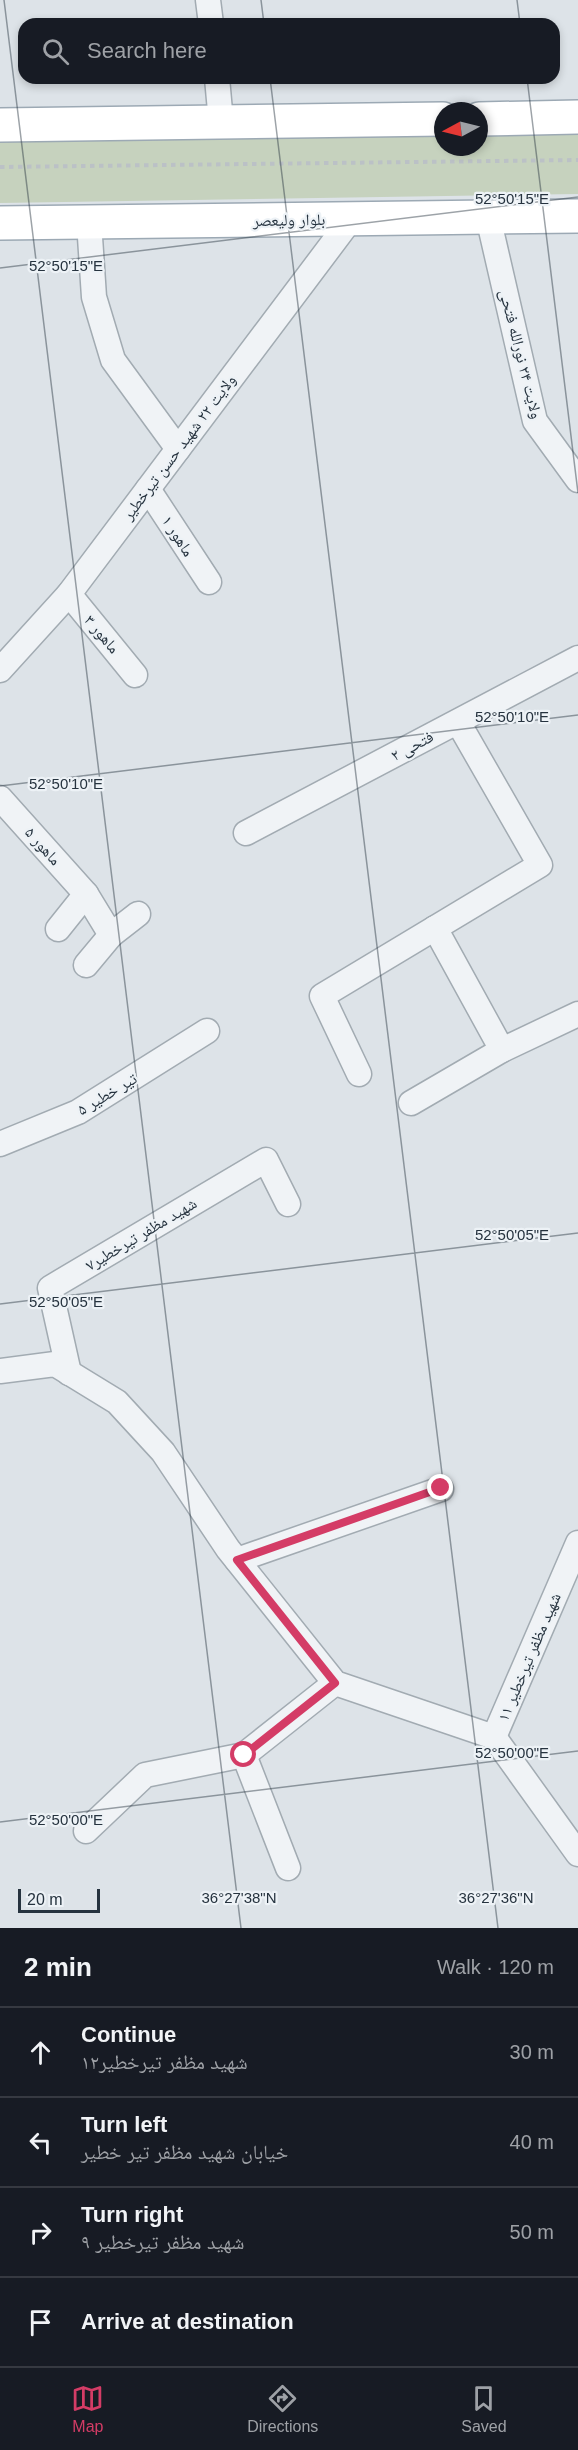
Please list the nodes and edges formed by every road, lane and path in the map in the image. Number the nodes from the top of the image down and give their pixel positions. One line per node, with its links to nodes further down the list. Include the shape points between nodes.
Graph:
1 (208, 0): 2 (street)
2 (210, 18)
3 (217, 84): 7 (street)
4 (578, 117): 6 (main road)
5 (434, 119): 7 (main road)
6 (488, 119)
7 (221, 122): 8 (main road)
8 (0, 125)
9 (578, 160): 10 (path)
10 (0, 167)
11 (578, 216): 12 (main road, بلوار ولیعصر)
12 (488, 217): 13 (main road, بلوار ولیعصر); 17 (street, ولایت ۲۴ نورالله فتحی, via 535,421)
13 (351, 219): 14 (main road, بلوار ولیعصر); 16 (street, ولایت ۲۲ شهید حسن تیرخطیر)
14 (90, 222): 15 (main road, بلوار ولیعصر); 16 (street, via 94,297 113,360)
15 (0, 223)
16 (178, 449): 18 (street, ولایت ۲۲ شهید حسن تیرخطیر)
17 (578, 480)
18 (148, 489): 19 (street, ماهور ۱); 20 (street, ولایت ۲۲ شهید حسن تیرخطیر)
19 (208, 582)
20 (69, 594): 22 (street, ولایت ۲۲ شهید حسن تیرخطیر); 23 (street, ماهور ۳)
21 (578, 658): 24 (street, فتحی ۲)
22 (0, 670)
23 (135, 675)
24 (458, 722): 26 (street, فتحی ۲); 29 (street, via 540,864)
25 (0, 798): 27 (street, ماهور ۵)
26 (246, 833)
27 (86, 894): 30 (street); 31 (street, ماهور ۵)
28 (138, 914): 31 (street)
29 (435, 928): 35 (street); 36 (street, via 322,996)
30 (58, 929)
31 (111, 935): 32 (street)
32 (86, 965)
33 (578, 1014): 35 (street)
34 (207, 1031): 38 (street, تیر خطیر ۵, via 78,1112)
35 (502, 1050): 37 (street)
36 (359, 1074)
37 (411, 1103)
38 (0, 1144)
39 (288, 1204): 41 (street, شهید مظفر تیرخطیر۷, via 266,1160 50,1288)
40 (0, 1371): 41 (street, via 55,1364)
41 (69, 1373): 44 (street, via 117,1402 163,1452)
42 (441, 1488): 44 (street)
43 (578, 1543): 46 (street, شهید مظفر تیرخطیر ۱۱)
44 (237, 1560): 45 (street)
45 (335, 1683): 46 (street); 47 (street)
46 (494, 1737): 49 (street)
47 (244, 1755): 48 (street, via 145,1775); 50 (street)
48 (86, 1831)
49 (578, 1854)
50 (288, 1869)

